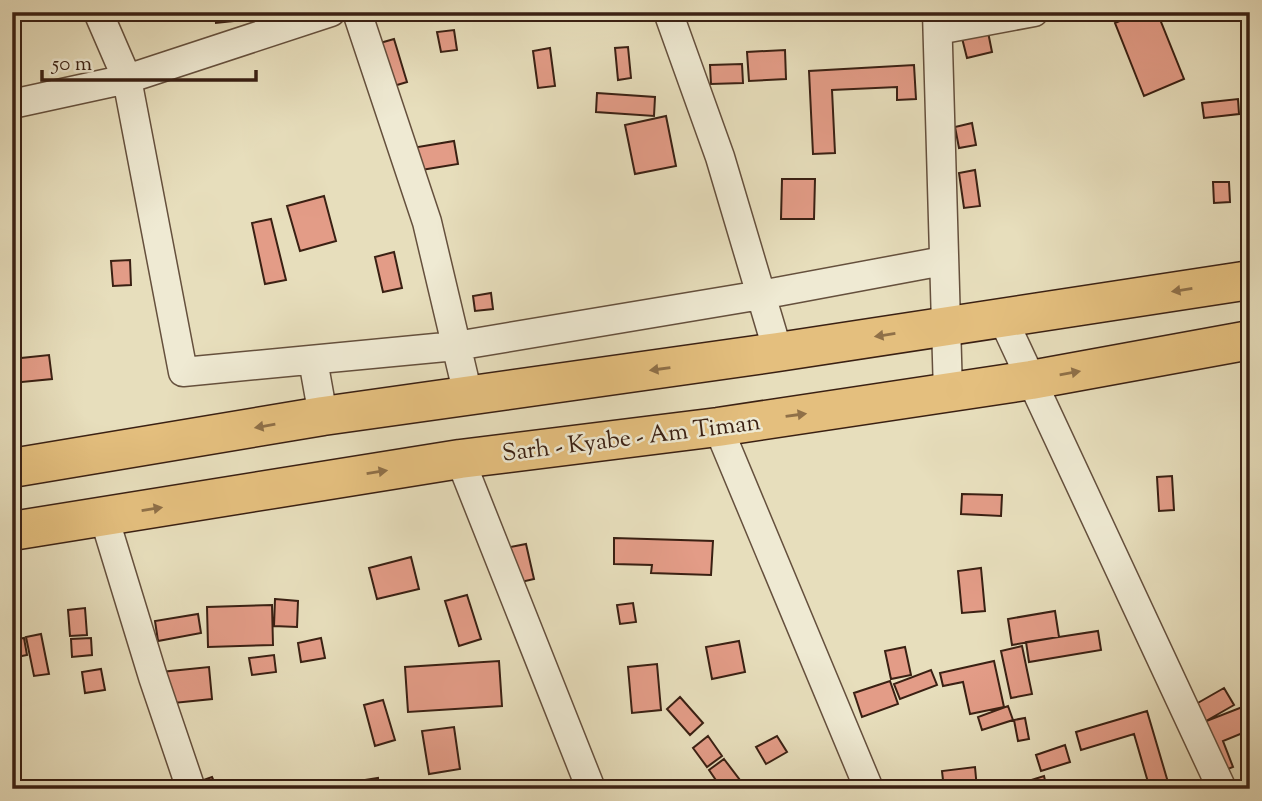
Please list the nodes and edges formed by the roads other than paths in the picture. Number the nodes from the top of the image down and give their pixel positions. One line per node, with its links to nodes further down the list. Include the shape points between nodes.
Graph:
1 (97, 12): 7 (street)
2 (331, 12): 7 (street)
3 (357, 12): 15 (street, via 427,222)
4 (668, 12): 11 (street, via 720,157)
5 (1034, 12): 6 (street)
6 (938, 21): 9 (street)
7 (127, 79): 8 (street); 17 (street, via 183,372)
8 (12, 104)
9 (943, 261): 11 (street); 13 (street)
10 (1250, 280): 12 (highway, one-way to 12)
11 (761, 295): 15 (street); 16 (street)
12 (1002, 317): 13 (highway); 18 (street)
13 (944, 326): 16 (highway, one-way to 16); 19 (street)
14 (1250, 340): 18 (highway, Sarh - Kyabe - Am Timan, one-way to 14)
15 (456, 346): 17 (street); 20 (street)
16 (778, 352): 20 (highway, one-way to 20)
17 (313, 360): 21 (street)
18 (1031, 380): 19 (highway, Sarh - Kyabe - Am Timan); 30 (street)
19 (948, 393): 22 (highway, Sarh - Kyabe - Am Timan, one-way to 19)
20 (468, 395): 21 (highway)
21 (323, 416): 24 (highway, one-way to 24)
22 (718, 427): 23 (highway, Sarh - Kyabe - Am Timan); 29 (street)
23 (460, 459): 25 (highway, Sarh - Kyabe - Am Timan, one-way to 23); 28 (street)
24 (12, 468)
25 (104, 517): 26 (highway, Sarh - Kyabe - Am Timan); 27 (street)
26 (12, 531)
27 (191, 789)
28 (591, 789)
29 (869, 789)
30 (1223, 789)

